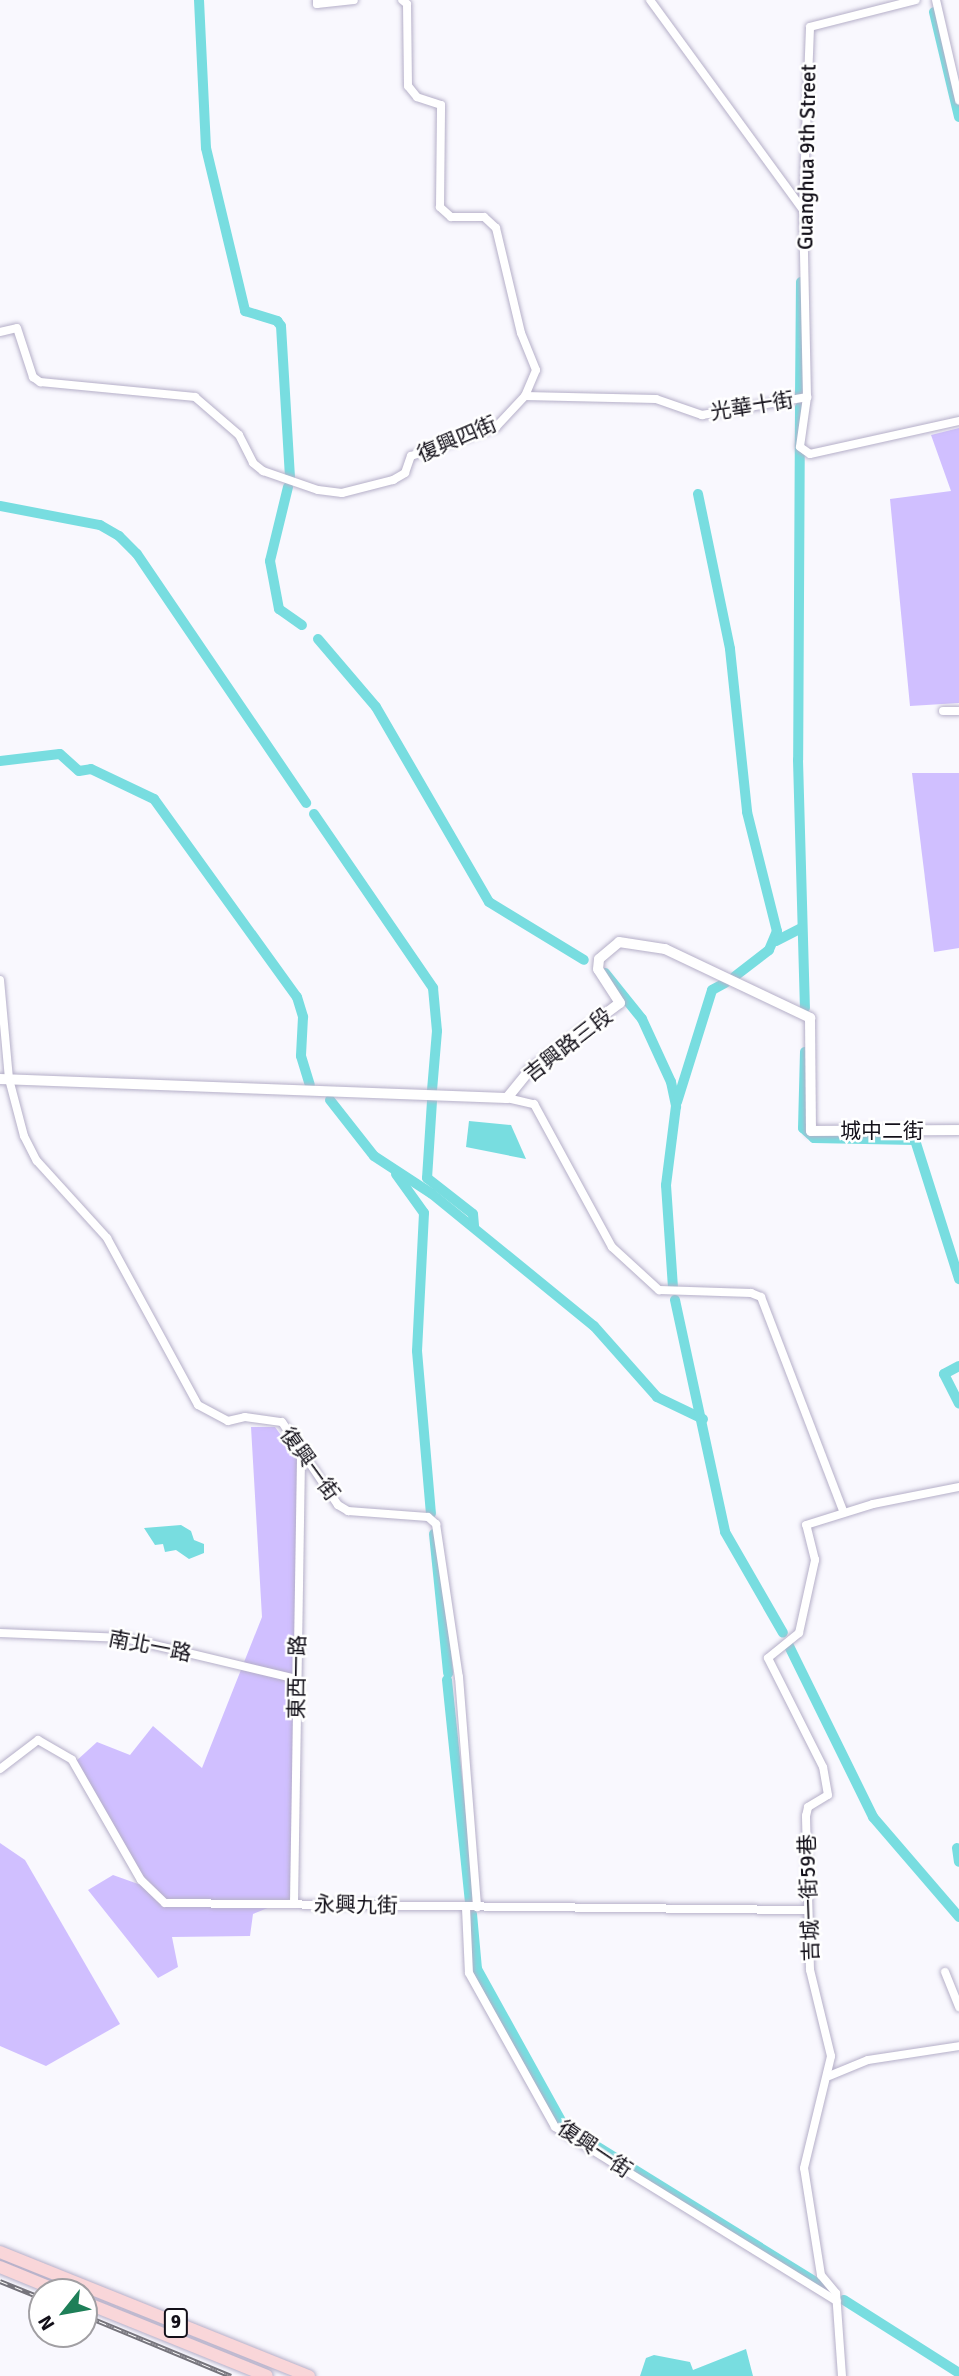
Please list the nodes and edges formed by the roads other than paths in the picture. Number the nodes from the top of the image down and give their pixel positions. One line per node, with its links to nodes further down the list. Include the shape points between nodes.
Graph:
1 (317, 0): 2 (street, via 317,4)
2 (354, 0)
3 (402, 0): 10 (street, 復興四街, via 407,5 408,86 417,97 441,105 440,207 452,217 484,217 496,228 521,333 536,370)
4 (650, 0): 8 (street)
5 (916, 0): 8 (street, Guanghua 9th Street, via 810,27)
6 (936, 0): 7 (street)
7 (959, 100)
8 (803, 210): 11 (street, Guanghua 9th Street)
9 (0, 332): 10 (street, 復興四街, via 18,328 33,377 40,382 195,397 239,435 253,463 263,471 342,494 393,480 404,473 411,456 496,427)
10 (525, 396): 11 (street, 光華十街, via 656,399 702,415)
11 (807, 397): 12 (street, 光華十街, via 800,447 810,454)
12 (959, 421)
13 (943, 711): 14 (street)
14 (959, 711)
15 (0, 980): 16 (street, 復興一街)
16 (5, 1079): 17 (street, 吉興路三段); 20 (street, 復興一街, via 30,1148 107,1238 198,1405 228,1421 245,1417 282,1422)
17 (507, 1098): 18 (street, 吉興路三段, via 530,1070 620,1003 598,969 599,959 619,942 666,949 810,1018); 22 (street, via 534,1104 612,1247 659,1290 761,1297)
18 (807, 1127): 19 (street, 城中二街, via 811,1131)
19 (959, 1130)
20 (301, 1450): 24 (street, 東西一路); 27 (street, 復興一街, via 338,1504 348,1511 428,1517 436,1524 459,1677)
21 (959, 1487): 22 (street, 吉城一街59巷)
22 (844, 1513): 29 (street, 吉城一街59巷, via 806,1525 815,1560 799,1633 768,1658 823,1766 828,1795 808,1807 806,1816)
23 (0, 1633): 24 (street, 南北一路, via 125,1638)
24 (297, 1679): 26 (street, 東西一路)
25 (0, 1769): 26 (street, 永興九街, via 38,1740 72,1760 141,1880 165,1903)
26 (294, 1904): 28 (street, 永興九街)
27 (477, 1907): 28 (street, 永興九街); 29 (street, 永興九街)
28 (466, 1908): 37 (street, 復興一街, via 469,1973 555,2127)
29 (806, 1910): 33 (street, 吉城一街59巷, via 810,1970 830,2045)
30 (945, 1972): 31 (street)
31 (959, 2007)
32 (959, 2046): 33 (street, via 852,2064)
33 (829, 2076): 37 (street, 吉城一街59巷, via 804,2168 821,2275)
34 (0, 2252): 40 (main road, 9)
35 (0, 2267): 36 (main road)
36 (28, 2279)
37 (837, 2301): 41 (street, 吉城一街59巷)
38 (98, 2307): 39 (main road, 9)
39 (267, 2376)
40 (309, 2376)
41 (842, 2376)

